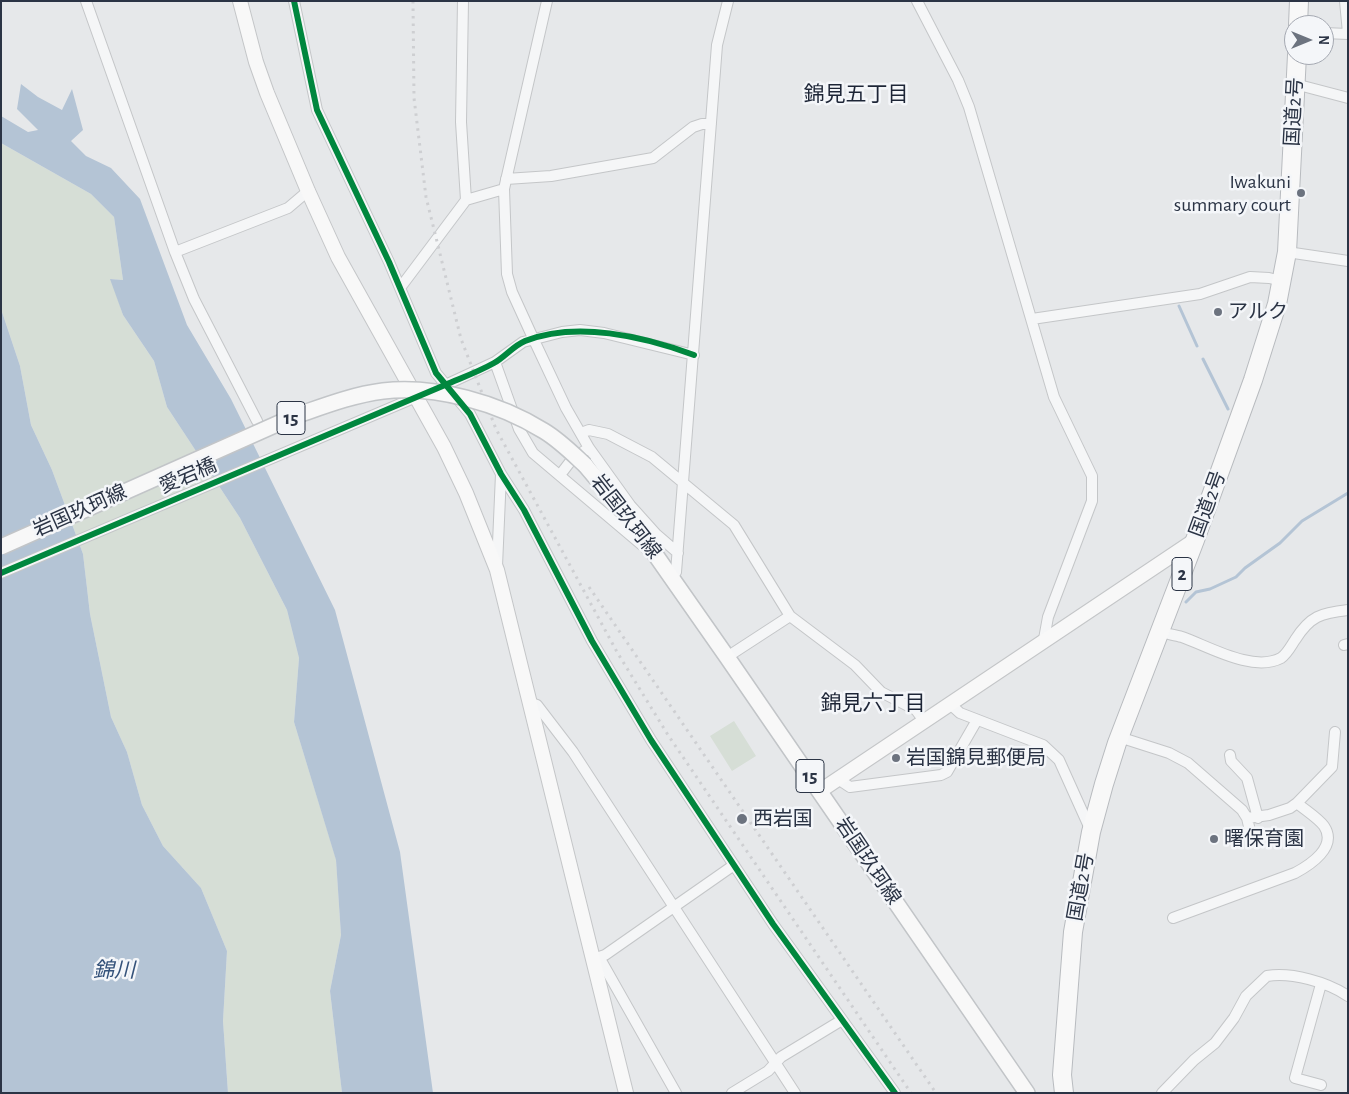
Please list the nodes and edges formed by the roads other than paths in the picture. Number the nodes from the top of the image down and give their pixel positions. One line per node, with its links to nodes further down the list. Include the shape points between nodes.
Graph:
1 (86, 1): 20 (street)
2 (240, 1): 18 (street, via 258,70)
3 (294, 1): 24 (street, via 317,110)
4 (463, 1): 19 (street, via 461,122)
5 (547, 1): 17 (street)
6 (728, 1): 16 (street, via 717,40)
7 (917, 1): 25 (street, via 969,107)
8 (1299, 1): 10 (highway)
9 (1345, 1): 12 (street)
10 (1298, 15)
11 (1334, 33): 12 (street)
12 (1348, 33)
13 (1296, 65): 14 (highway, 国道2号 / 2)
14 (1295, 84): 15 (street); 21 (highway, 国道2号 / 2)
15 (1348, 98)
16 (711, 124): 17 (street, via 694,127 653,158); 27 (street)
17 (505, 184): 19 (street); 26 (street, via 507,274)
18 (308, 191): 20 (street, via 288,208); 30 (street, via 338,256)
19 (466, 200): 24 (street)
20 (175, 252): 31 (street, via 194,299)
21 (1287, 252): 22 (street); 23 (highway, 国道2号 / 2)
22 (1348, 260)
23 (1282, 281): 25 (street, via 1250,277 1200,294); 37 (highway, 国道2号 / 2, via 1266,341)
24 (400, 288): 29 (street, via 436,373)
25 (1032, 319): 47 (street, via 1054,397 1092,476 1092,501 1048,617)
26 (533, 338): 27 (street, 愛宕橋, via 580,330 629,338); 28 (street, 愛宕橋); 32 (street)
27 (694, 355): 36 (street)
28 (496, 362): 29 (street, 愛宕橋); 35 (street, via 519,429 533,453)
29 (445, 385): 30 (street, 愛宕橋); 34 (street, via 470,414)
30 (417, 397): 41 (street, via 466,493); 42 (street, 愛宕橋)
31 (257, 421)
32 (581, 433): 33 (street); 36 (street, via 589,430 608,434 652,457)
33 (589, 448): 35 (street, via 573,458); 39 (street, via 630,505)
34 (501, 474): 41 (street); 63 (street, via 524,510 616,683)
35 (560, 474): 40 (street)
36 (684, 485): 39 (street); 45 (street, via 734,525)
37 (1195, 540): 46 (highway, 国道2号 / 2); 47 (street)
38 (1, 547): 40 (main road, 岩国玖珂線 / 15, bridge, via 295,416 337,401 384,391 420,391 488,404 544,431 585,465 629,517)
39 (678, 553): 43 (street)
40 (656, 556): 43 (main road, 岩国玖珂線 / 15)
41 (497, 570): 49 (street)
42 (1, 573)
43 (672, 578): 48 (main road, 岩国玖珂線 / 15)
44 (1348, 610): 46 (street, via 1314,617 1303,627 1288,651 1280,658 1267,661 1228,656 1182,637)
45 (790, 616): 48 (street); 52 (street, via 855,665 881,692 916,710)
46 (1160, 632): 54 (highway, 国道2号 / 2)
47 (1044, 639): 50 (street)
48 (727, 657): 57 (main road, 岩国玖珂線 / 15)
49 (531, 703): 64 (street, via 554,725); 66 (street)
50 (950, 703): 51 (street, via 960,714); 52 (street)
51 (977, 720): 56 (street, via 947,772 941,776 850,787); 61 (street, via 1043,745 1059,760)
52 (924, 721): 56 (street)
53 (1335, 732): 58 (street, via 1332,767)
54 (1119, 737): 59 (street, via 1169,753 1188,763 1230,798); 61 (highway, 国道2号 / 2)
55 (1230, 755): 60 (street, via 1231,761 1247,778)
56 (838, 779): 57 (street)
57 (820, 791): 77 (main road, 岩国玖珂線 / 15)
58 (1297, 803): 60 (street); 65 (street, via 1324,826 1327,835 1324,851 1312,864)
59 (1247, 818): 60 (street); 62 (street)
60 (1258, 818)
61 (1091, 832): 78 (highway, 国道2号 / 2, via 1073,932 1062,1075)
62 (1251, 835)
63 (734, 866): 64 (street); 69 (street)
64 (674, 908): 66 (street); 70 (street)
65 (1173, 918)
66 (596, 958): 72 (street); 73 (street)
67 (1321, 984): 68 (street); 71 (street, via 1295,1078); 79 (street, via 1294,976 1267,976 1246,996 1214,1043)
68 (1348, 996)
69 (842, 1020): 70 (street, via 781,1057); 76 (street)
70 (776, 1064): 74 (street); 75 (street)
71 (1321, 1085)
72 (626, 1093)
73 (676, 1093)
74 (732, 1093)
75 (795, 1093)
76 (895, 1093)
77 (1027, 1093)
78 (1064, 1093)
79 (1162, 1093)

